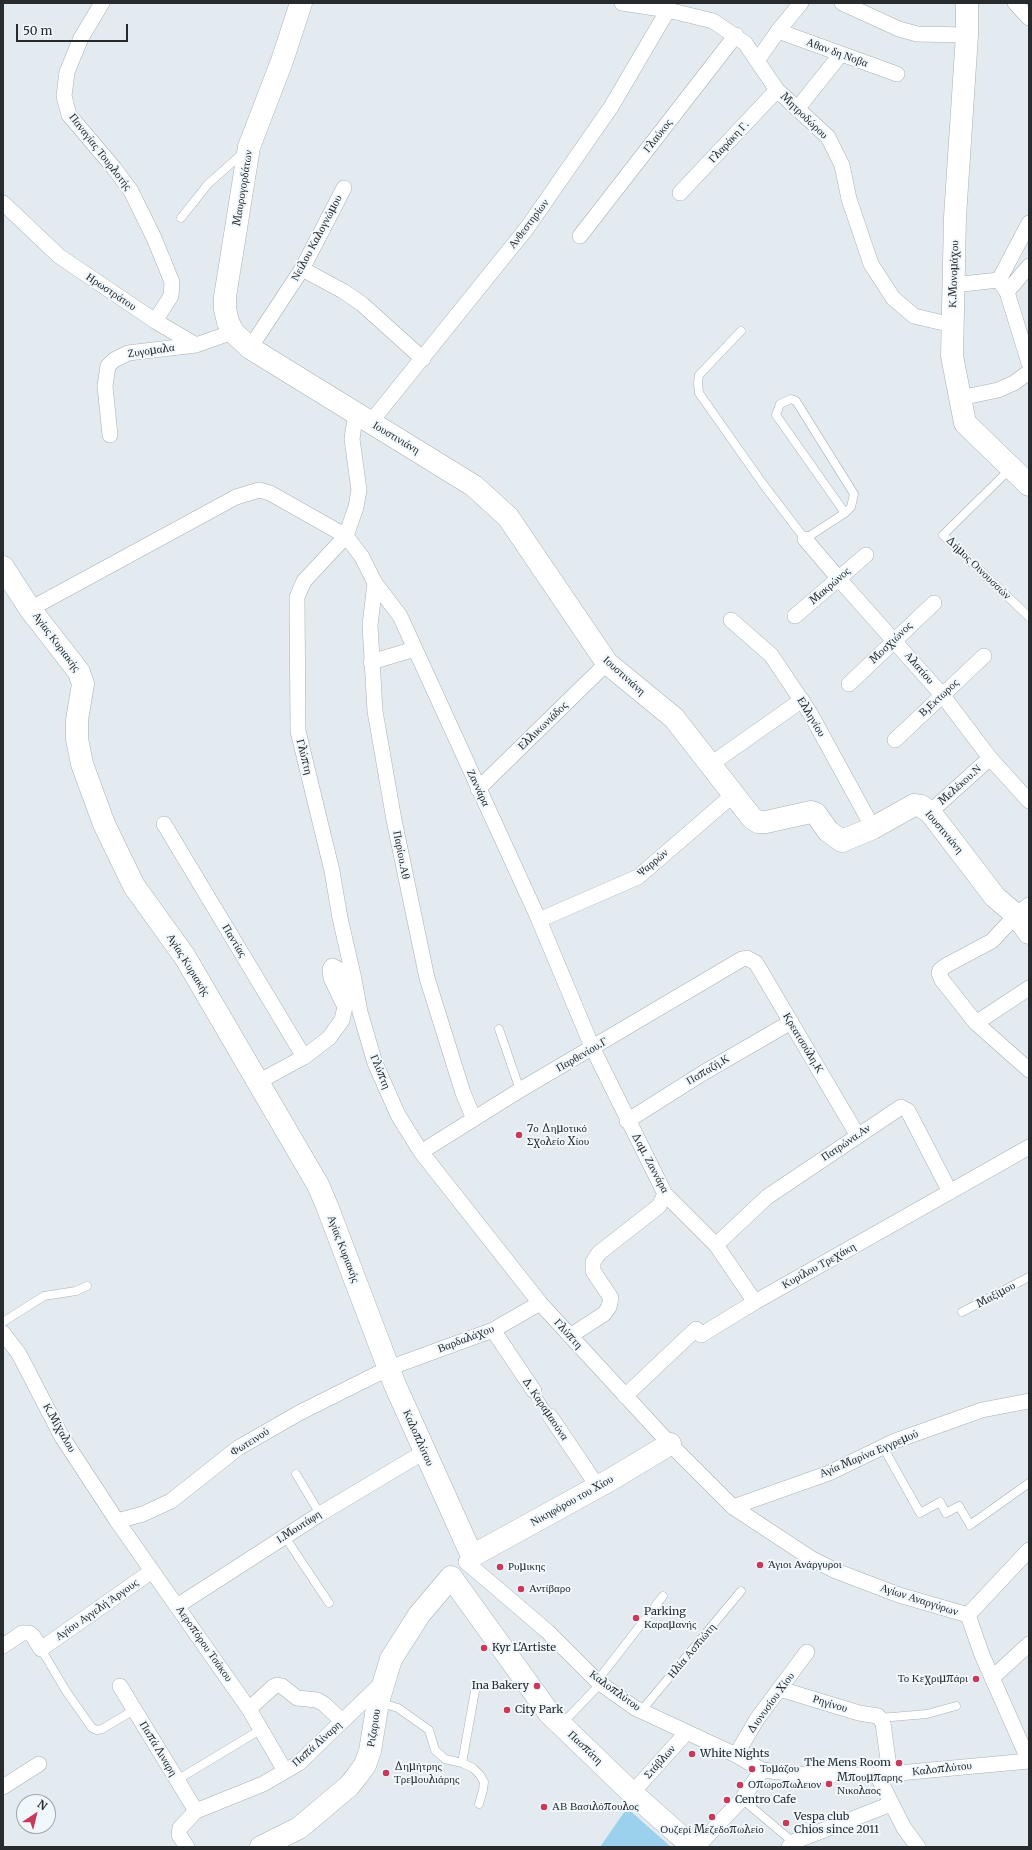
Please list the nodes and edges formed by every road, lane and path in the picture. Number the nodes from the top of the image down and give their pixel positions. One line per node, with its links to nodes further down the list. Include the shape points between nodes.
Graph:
1 (102, 3): 29 (street, Παναγίας Τουρλοτής, via 81,38 67,72 64,96 69,115 131,191 172,282 171,296)
2 (301, 3): 18 (street, Μαυρογορδάτων)
3 (622, 3): 8 (street, Μητροδώρου)
4 (801, 3): 10 (street)
5 (842, 3): 12 (street, via 899,29 917,34)
6 (967, 3): 12 (street, Κ.Μονομάχου)
7 (1015, 3): 9 (street)
8 (668, 10): 11 (street, Μητροδώρου, via 713,21); 35 (street, Ανθεστηρίων, via 611,107 527,228)
9 (1029, 18)
10 (778, 31): 13 (street, Αθαν δη Νοβα); 14 (street)
11 (736, 35): 14 (street, Μητροδώρου); 24 (street, Γλαύκος)
12 (967, 36): 27 (street, Κ.Μονομάχου)
13 (841, 54): 15 (street, Αθαν δη Νοβα); 17 (street)
14 (757, 61): 16 (street, Μητροδώρου)
15 (897, 74)
16 (777, 90): 17 (street, Μητροδώρου); 20 (street, Γλαράκη Γ.)
17 (797, 109): 30 (street, Μητροδώρου, via 828,137 842,165 849,200 871,264 893,298 914,316)
18 (249, 147): 22 (lane, via 208,184); 32 (street, Μαυρογορδάτων, via 226,297 225,309)
19 (344, 188): 26 (street, Νείλου Καλογνώμου)
20 (680, 194)
21 (3, 203): 29 (street, Ηρωστράτου, via 59,256)
22 (181, 218)
23 (1029, 223): 28 (street)
24 (580, 236)
25 (1029, 266): 28 (street)
26 (302, 269): 34 (street, Νείλου Καλογνώμου); 35 (street, via 362,304)
27 (953, 285): 28 (street); 30 (street, Κ.Μονομάχου)
28 (1003, 286): 36 (street)
29 (154, 321): 33 (street, Ηρωστράτου)
30 (952, 325): 38 (street, Κ.Μονομάχου, via 952,356)
31 (741, 331): 45 (lane, via 699,375 699,392)
32 (233, 332): 33 (street); 34 (street, Ιουστινιάνη)
33 (196, 345): 40 (street, Ζυγομαλα, via 128,353 108,366 105,386)
34 (250, 348): 39 (street, Ιουστινιάνη)
35 (423, 359): 39 (street, Ανθεστηρίων)
36 (1029, 363)
37 (1029, 372): 38 (street, via 998,390)
38 (960, 398): 41 (street, Κ.Μονομάχου, via 965,423)
39 (364, 419): 44 (street, via 354,425 352,439 359,490); 59 (street, Ιουστινιάνη, via 474,486 508,516)
40 (110, 435)
41 (1011, 469): 42 (street, Κ.Μονομάχου); 53 (lane, Δήμος Οινουσσών, via 943,535)
42 (1029, 484)
43 (845, 513): 43 (lane, via 776,415 777,409 786,400 791,399 799,404 854,494 851,507); 45 (lane)
44 (346, 536): 49 (street, Ζαννάρα, via 362,557); 51 (street, via 270,493 259,490 236,496); 77 (street, Γλύπτη, via 304,581 297,598 298,731 332,871)
45 (805, 539): 48 (street, Αλατίου)
46 (866, 555): 48 (street, Μακρώνος)
47 (3, 567): 51 (street, Αγίας Κυριακής)
48 (839, 579): 52 (street, Μακρώνος); 55 (street, Αλατίου)
49 (375, 582): 56 (street, Ζαννάρα, via 400,616); 58 (street, Παρίου.Αθ, via 370,625)
50 (934, 603): 55 (street, Μοσχιώνος)
51 (30, 609): 84 (street, Αγίας Κυριακής, via 79,672 83,684 77,720 82,764 107,831 134,886 185,957)
52 (795, 616)
53 (1029, 617)
54 (731, 620): 62 (street, Ελληνίου, via 771,656)
55 (894, 640): 60 (street, Μοσχιώνος); 61 (street, Αλατίου)
56 (415, 649): 58 (street); 66 (street, Ζαννάρα)
57 (984, 656): 61 (street, Β,Εκτωρος)
58 (371, 662): 86 (street, Παρίου.Αθ, via 375,711 392,812 427,978 454,1066)
59 (607, 663): 65 (street, Ιουστινιάνη, via 674,718); 66 (street, Ελλικωνιάδος)
60 (849, 684)
61 (943, 696): 63 (street, Β,Εκτωρος); 64 (street, Αλατίου)
62 (802, 700): 65 (street); 71 (street, Ελληνίου)
63 (894, 740)
64 (990, 758): 68 (street, Αλατίου); 69 (street, Μελέκου.Ν)
65 (711, 764): 67 (street, Ιουστινιάνη)
66 (478, 789): 73 (street, Ζαννάρα)
67 (733, 795): 71 (street, Ιουστινιάνη, via 758,822 811,812 816,814 828,831 842,841); 73 (street, Ψαρρών, via 638,877)
68 (1029, 801)
69 (930, 812): 71 (street, Ιουστινιάνη, via 914,805); 72 (street, Ιουστινιάνη, via 995,897)
70 (164, 824): 82 (street, Παντίας)
71 (874, 828)
72 (1023, 910): 74 (street, Ιουστινιάνη); 79 (street, via 992,941 940,970 942,980)
73 (539, 920): 81 (street, Ζαννάρα)
74 (1029, 933)
75 (742, 959): 78 (street, Κρεατσούλη.Κ, via 747,958 756,963); 81 (street, Παρθενίου.Γ)
76 (1029, 988): 79 (street)
77 (360, 1012): 82 (street, via 338,970 332,966 331,978 345,1007 342,1020 329,1038); 90 (street, Γλύπτη, via 375,1063 386,1089 398,1115)
78 (791, 1022): 87 (street, Παπαζή.Κ); 88 (street, Κρεατσούλη.Κ)
79 (976, 1023): 83 (street)
80 (499, 1029): 85 (lane)
81 (593, 1049): 85 (street, Παρθενίου.Γ); 87 (street, Δαμ. Ζαννάρα)
82 (304, 1057): 84 (street)
83 (1029, 1070)
84 (258, 1082): 103 (street, Αγίας Κυριακής, via 318,1185)
85 (520, 1090): 86 (street, Παρθενίου.Γ)
86 (474, 1119): 90 (street, Παρθενίου.Γ)
87 (627, 1121): 92 (street, Δαμ. Ζαννάρα)
88 (858, 1136): 91 (street, Πατρώνα.Αν, via 896,1109 905,1108); 93 (street, Πατρώνα.Αν, via 767,1197)
89 (1029, 1147): 91 (street, Κυρίλου Τρεχάκη)
90 (421, 1152): 97 (street, Γλύπτη)
91 (950, 1192): 96 (street, Κυρίλου Τρεχάκη)
92 (665, 1194): 93 (street, Δαμ. Ζαννάρα); 102 (street, via 659,1206 599,1253 593,1262 593,1271 611,1298 609,1307 604,1314)
93 (716, 1245): 96 (street, Δαμ. Ζαννάρα)
94 (1029, 1277): 98 (lane, Μαξίμου)
95 (87, 1286): 99 (lane, via 76,1291 44,1296)
96 (755, 1302): 105 (street, Κυρίλου Τρεχάκη, via 701,1335 696,1329)
97 (540, 1303): 100 (street, Βαρδαλάχου); 102 (street, Γλύπτη)
98 (962, 1312)
99 (3, 1322)
100 (493, 1330): 103 (street, Βαρδαλάχου); 104 (street, Δ. Καραμαούνα)
101 (3, 1333): 116 (street, Κ.Μίχαλου, via 19,1354 62,1437)
102 (570, 1336): 105 (street, Γλύπτη)
103 (388, 1368): 110 (street, Καλοπλύτου); 116 (street, Φωτεινού, via 299,1413 238,1448 171,1501 143,1514)
104 (534, 1392): 107 (lane, Δ. Καραμαούνα)
105 (625, 1396): 108 (street, Γλύπτη)
106 (1027, 1405): 109 (street, Αγία Μαρίνα Εγγρεμού, via 982,1410)
107 (550, 1416): 113 (street, Δ. Καραμαούνα)
108 (670, 1444): 113 (street, Νικηφόρου του Χίου); 114 (street, Γλύπτη)
109 (883, 1447): 112 (lane, via 920,1513 940,1502 946,1513 959,1506 970,1525); 114 (street, Αγία Μαρίνα Εγγρεμού, via 829,1473)
110 (424, 1452): 115 (street, Ι.Μουτάφη); 119 (street, Καλοπλύτου)
111 (296, 1474): 115 (lane)
112 (1029, 1483)
113 (598, 1487): 119 (street, Νικηφόρου του Χίου)
114 (733, 1507): 126 (street, Αγίων Αναργύρων, via 812,1560 899,1595)
115 (320, 1514): 117 (street, Ι.Μουτάφη)
116 (117, 1521): 120 (street, Αεροπόρου Τσάκου)
117 (285, 1537): 124 (lane); 125 (street, Ι.Μουτάφη)
118 (1029, 1550): 126 (street)
119 (469, 1559): 121 (street); 132 (street, Καλοπλύτου)
120 (152, 1571): 125 (street, Αεροπόρου Τσάκου); 129 (street, Αγίου Αγγελή Άργους)
121 (451, 1577): 136 (street, Ριζαριου, via 419,1615 391,1659); 143 (street, Πασπάτη, via 549,1713)
122 (741, 1591): 140 (lane, Ηλία Ασπιώτη)
123 (663, 1596): 132 (lane)
124 (329, 1603)
125 (177, 1606): 139 (street, Αεροπόρου Τσάκου)
126 (968, 1615): 131 (street, Αγίων Αναργύρων)
127 (1029, 1644): 131 (street)
128 (3, 1646): 129 (street, via 22,1633 29,1633)
129 (41, 1649): 138 (lane, via 92,1728 102,1729)
130 (807, 1652): 134 (street, Διονυσίου Χίου)
131 (992, 1678): 147 (street, Αγίων Αναργύρων)
132 (599, 1682): 140 (street, Καλοπλύτου); 143 (lane)
133 (120, 1686): 138 (street, Παπά Λιναρη)
134 (780, 1689): 141 (street, Ρηγίνου); 146 (street, Διονυσίου Χίου)
135 (475, 1691): 148 (lane)
136 (380, 1692): 142 (street, Παπά Λίναρη); 148 (lane, via 429,1730 435,1750 440,1756); 162 (street, Ριζαριου, via 370,1750 365,1765 357,1776 349,1786 299,1828)
137 (956, 1706): 141 (lane, Ρηγίνου, via 927,1714)
138 (134, 1710): 153 (street, Παπά Λιναρη)
139 (249, 1710): 142 (street, via 277,1685 297,1698 317,1700); 144 (street, Αεροπόρου Τσάκου)
140 (642, 1710): 145 (street, Καλοπλύτου)
141 (880, 1718): 152 (street, via 883,1722)
142 (342, 1721): 151 (street, Παπά Λίναρη)
143 (561, 1725): 155 (street, Πασπάτη)
144 (260, 1730): 151 (street, Αεροπόρου Τσάκου); 153 (lane)
145 (687, 1732): 146 (street, Καλοπλύτου); 155 (street, Στάβλων)
146 (736, 1754): 150 (street, Καλοπλύτου)
147 (1029, 1761): 152 (street, Καλοπλύτου)
148 (462, 1763): 157 (lane, via 474,1768 484,1782)
149 (39, 1764): 154 (street)
150 (762, 1770): 152 (street, Καλοπλύτου, via 806,1775); 156 (street)
151 (286, 1771): 159 (street, Παπά Λίναρη, via 243,1793)
152 (884, 1775): 158 (street)
153 (177, 1780): 159 (street, Παπά Λιναρη)
154 (3, 1787)
155 (632, 1793): 163 (street, Πασπάτη)
156 (742, 1799): 160 (lane); 164 (street)
157 (479, 1804)
158 (891, 1804): 160 (street); 165 (street)
159 (196, 1811): 161 (street, via 180,1828 179,1835)
160 (791, 1845)
161 (187, 1847)
162 (261, 1847)
163 (693, 1847)
164 (697, 1847)
165 (918, 1847)

